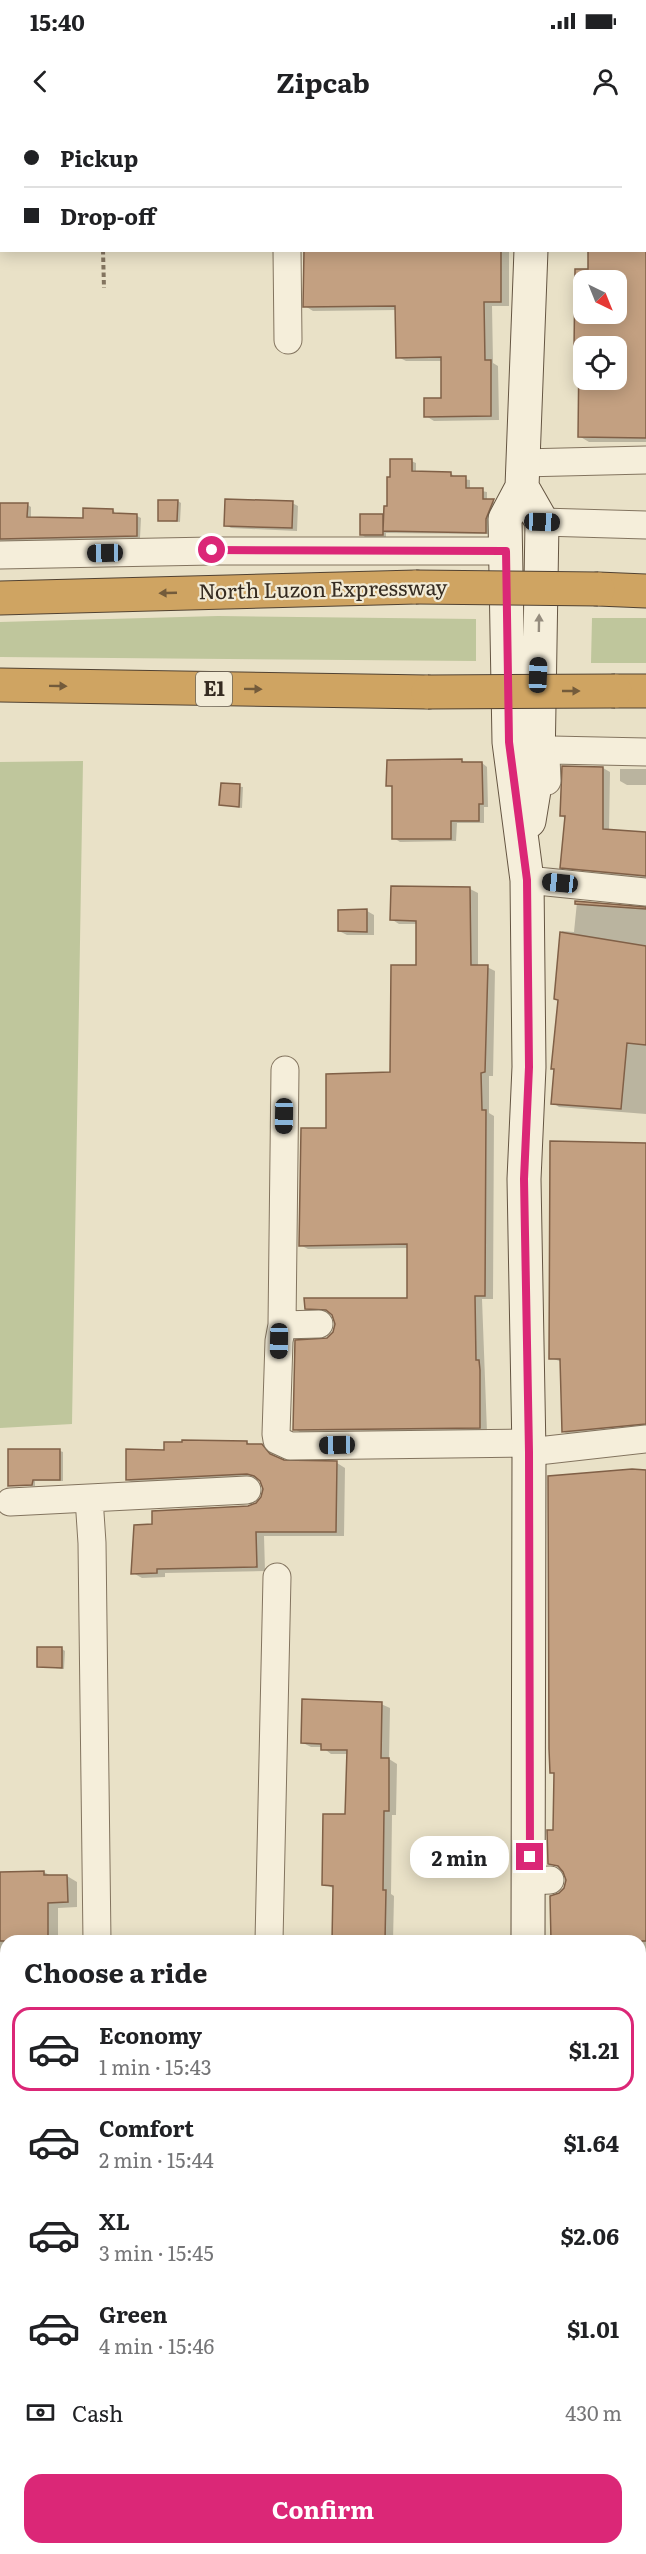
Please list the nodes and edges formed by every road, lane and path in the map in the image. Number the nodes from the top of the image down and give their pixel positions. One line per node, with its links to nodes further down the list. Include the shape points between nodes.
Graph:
1 (103, 252): 4 (path)
2 (287, 252): 5 (street)
3 (531, 252): 7 (main road)
4 (104, 288)
5 (288, 340)
6 (646, 460): 7 (street)
7 (522, 475): 8 (main road); 10 (main road, via 505,519)
8 (542, 522): 9 (street); 17 (main road, one-way to 8, via 538,765)
9 (646, 525)
10 (506, 551): 11 (street, via 212,550); 17 (main road, via 509,742)
11 (0, 555)
12 (646, 591): 13 (highway, North Luzon Expressway, one-way to 13, bridge, via 416,587)
13 (0, 598)
14 (0, 686): 15 (highway, E1, one-way to 15, bridge)
15 (630, 691)
16 (646, 752): 17 (street, via 552,750 546,757 544,818)
17 (524, 848): 18 (main road)
18 (527, 880): 19 (street); 24 (main road, via 529,1067 524,1179)
19 (646, 892)
20 (285, 1070): 22 (street)
21 (319, 1324): 22 (street)
22 (282, 1325): 24 (street, via 276,1434 282,1444)
23 (646, 1439): 24 (street)
24 (529, 1448): 31 (main road, via 540,1880)
25 (247, 1490): 26 (street)
26 (89, 1498): 27 (street); 29 (street)
27 (10, 1502)
28 (277, 1577): 30 (street)
29 (97, 1935)
30 (269, 1935)
31 (529, 1935)

